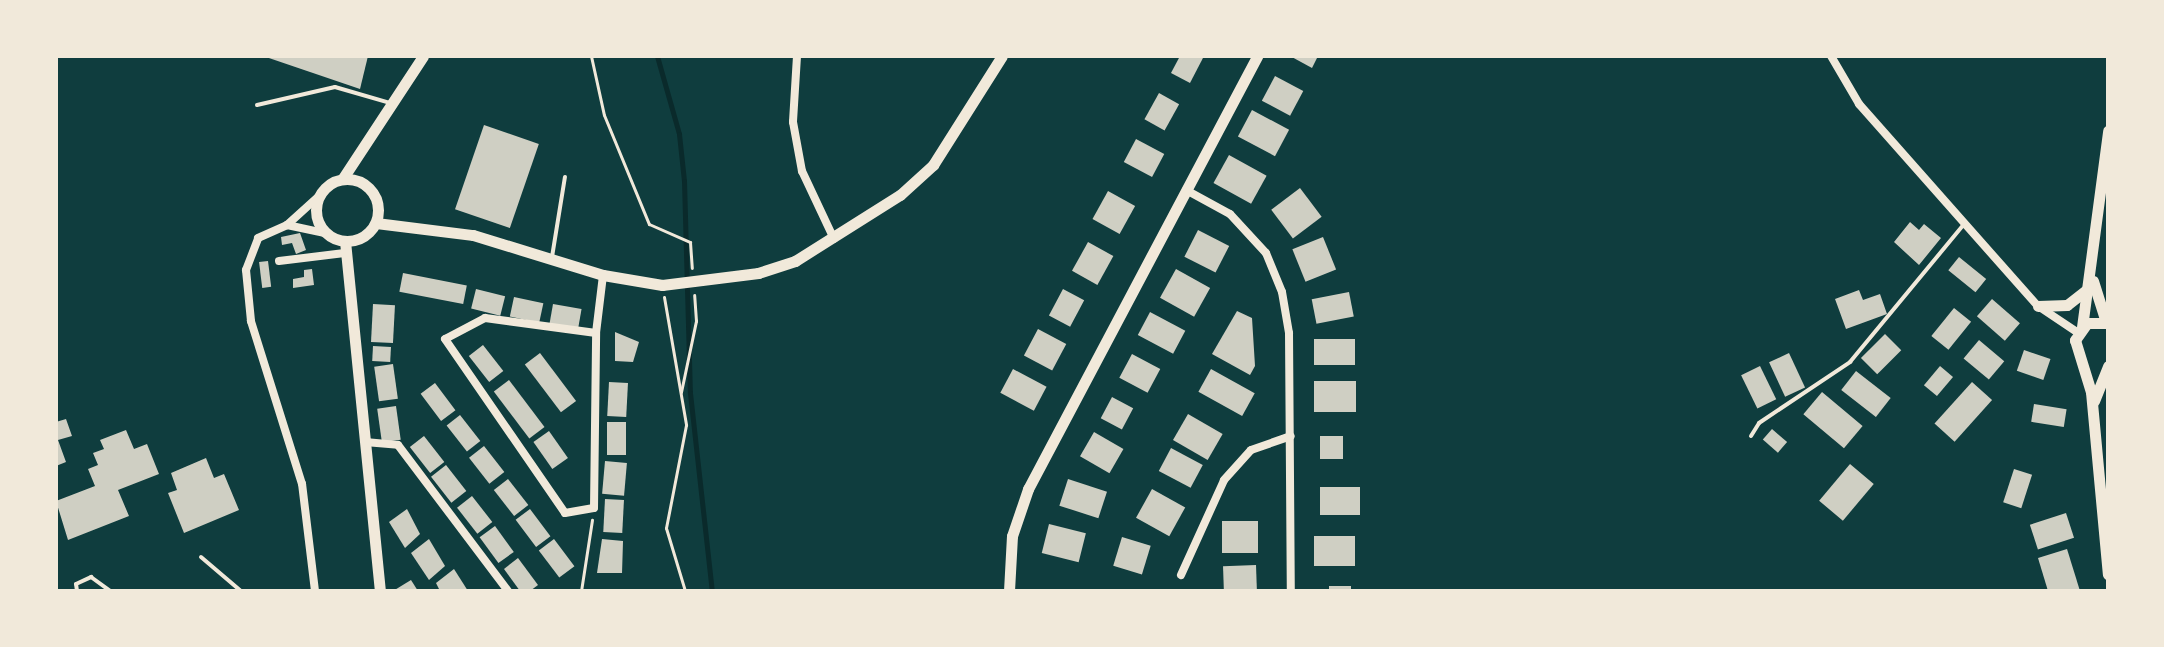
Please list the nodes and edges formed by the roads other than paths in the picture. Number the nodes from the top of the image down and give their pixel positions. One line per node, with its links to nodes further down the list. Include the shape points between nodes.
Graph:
1 (423, 56): 6 (street)
2 (797, 56): 17 (street, via 793,122 802,171)
3 (1002, 56): 17 (street, via 933,165 900,195)
4 (1257, 56): 11 (street)
5 (1831, 56): 13 (street, via 1859,104)
6 (393, 104): 7 (lane, via 335,87); 10 (street)
7 (257, 105)
8 (2108, 131): 21 (street)
9 (565, 177): 19 (lane)
10 (343, 178): 12 (street); 14 (street, via 369,187 378,204)
11 (1186, 190): 31 (street, via 1230,214 1271,266 1289,333); 43 (street, via 1028,489 1012,536)
12 (319, 196): 15 (street); 16 (street, via 316,216)
13 (1966, 222): 24 (street); 32 (lane, via 1850,362 1759,423)
14 (376, 223): 18 (street); 19 (street, via 473,235)
15 (287, 225): 16 (street); 40 (street, via 258,238 249,253 245,296 302,484)
16 (326, 233): 18 (street)
17 (834, 239): 22 (street, via 758,273 662,285)
18 (345, 247): 20 (street); 33 (street)
19 (552, 257): 22 (street)
20 (279, 261)
21 (2093, 270): 23 (street); 25 (street)
22 (603, 275): 27 (street)
23 (2089, 288): 24 (street, via 2067,305); 26 (street)
24 (2038, 306): 26 (street)
25 (2107, 323): 26 (street)
26 (2080, 330): 28 (street, via 2075,347)
27 (596, 333): 27 (street, via 594,508 565,513 445,339 485,318)
28 (2082, 360): 29 (street); 30 (street)
29 (2108, 365): 30 (street)
30 (2093, 409): 35 (street)
31 (1291, 436): 36 (street, via 1251,450 1224,480); 44 (street)
32 (1751, 436)
33 (365, 442): 41 (street); 42 (street, via 398,445)
34 (201, 557): 39 (lane)
35 (2108, 574)
36 (1181, 575)
37 (77, 591): 38 (lane, via 76,584 91,577)
38 (110, 591)
39 (241, 591)
40 (315, 591)
41 (380, 591)
42 (508, 591)
43 (1009, 591)
44 (1291, 591)

